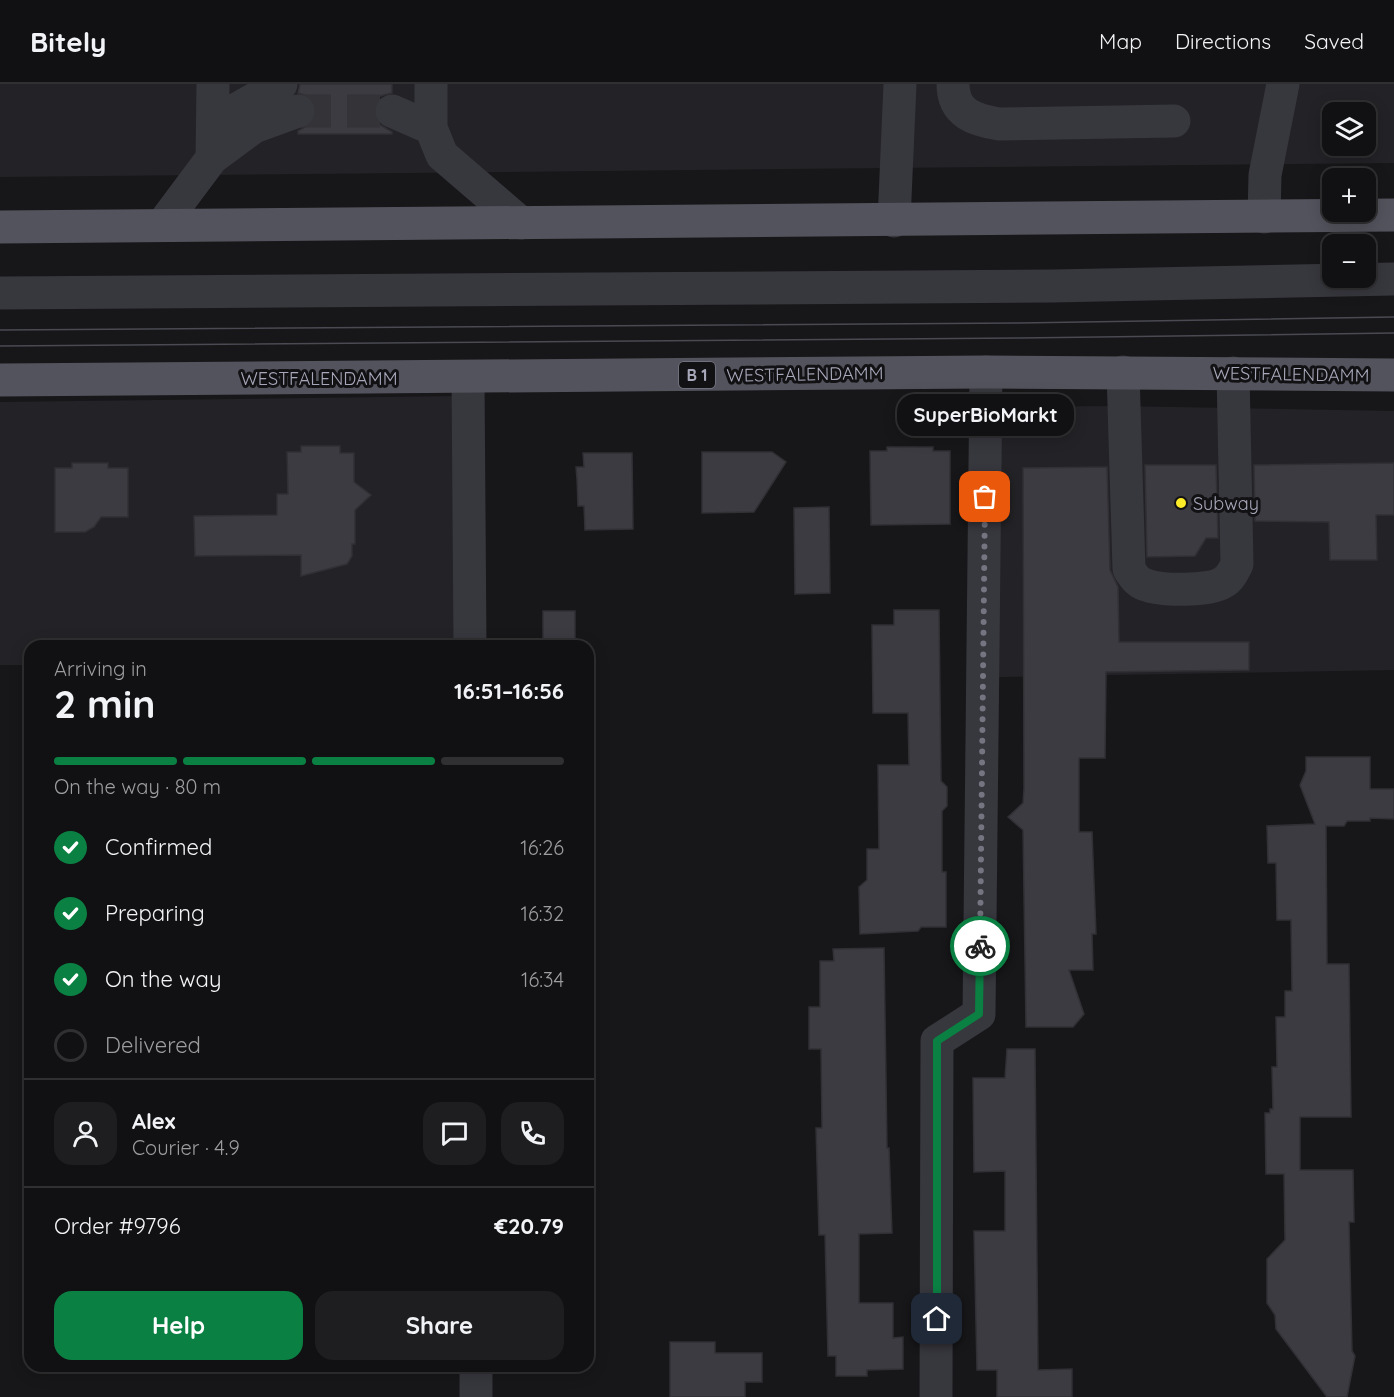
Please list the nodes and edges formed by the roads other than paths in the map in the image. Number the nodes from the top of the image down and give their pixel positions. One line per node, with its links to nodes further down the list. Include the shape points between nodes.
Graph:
1 (213, 84): 10 (street)
2 (281, 84): 10 (street)
3 (900, 84): 15 (street)
4 (953, 84): 9 (street, via 956,102 977,121)
5 (1283, 84): 14 (street, via 1265,175)
6 (425, 86): 11 (street)
7 (298, 111): 12 (street, via 254,127)
8 (392, 111): 11 (street)
9 (1174, 121)
10 (214, 122): 12 (street)
11 (431, 128): 16 (street, via 442,155)
12 (212, 158): 17 (street)
13 (1394, 215): 14 (main road)
14 (1264, 217): 15 (main road)
15 (894, 221): 16 (main road)
16 (521, 224): 17 (main road)
17 (162, 225): 18 (main road)
18 (0, 227)
19 (1394, 279): 20 (street, via 1053,286)
20 (0, 293)
21 (986, 372): 22 (main road, WESTFALENDAMM / B 1); 25 (main road, WESTFALENDAMM / B 1); 30 (street, via 979,1014 937,1041)
22 (1123, 372): 23 (main road, WESTFALENDAMM / B 1); 23 (street, via 1129,570 1145,585 1162,589 1213,588 1224,582 1237,564)
23 (1233, 373): 24 (main road, WESTFALENDAMM / B 1)
24 (1394, 375)
25 (468, 377): 26 (main road, WESTFALENDAMM / B 1); 27 (street)
26 (0, 380)
27 (470, 640)
28 (476, 1372): 29 (street)
29 (476, 1397)
30 (936, 1397)

